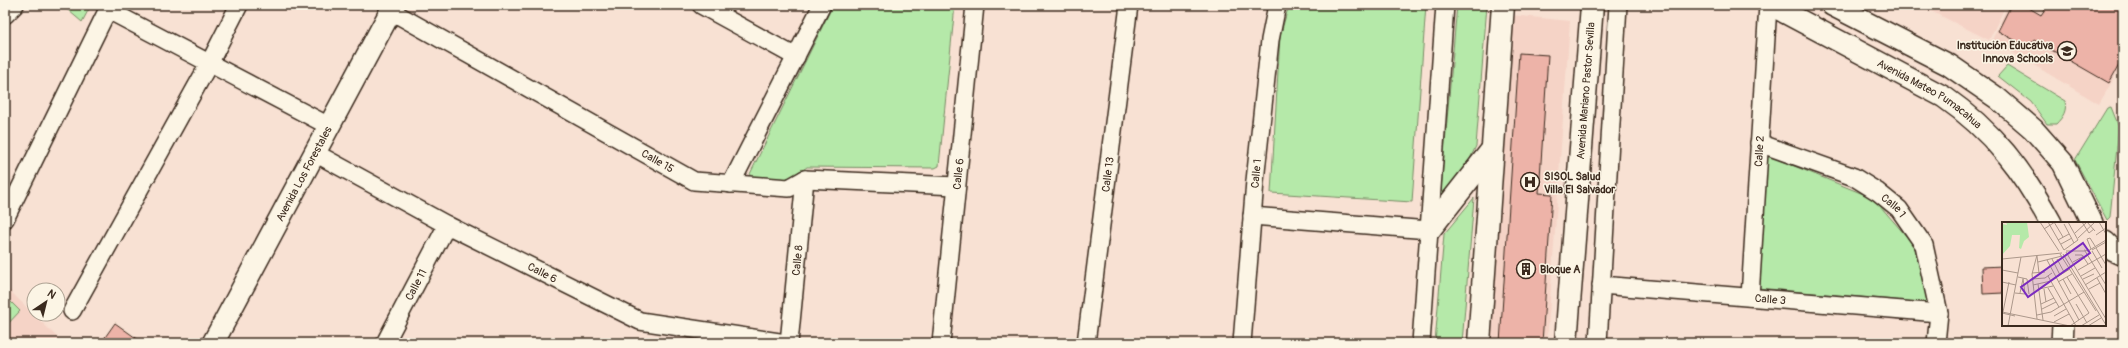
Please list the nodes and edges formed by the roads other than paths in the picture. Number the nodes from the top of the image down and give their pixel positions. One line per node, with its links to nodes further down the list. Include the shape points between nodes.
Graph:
1 (16, 5): 16 (street)
2 (239, 5): 18 (street)
3 (701, 5): 17 (street)
4 (822, 5): 17 (street)
5 (975, 5): 25 (street, Calle 6)
6 (1129, 5): 43 (street, Calle 13)
7 (1277, 5): 26 (street, Calle 1, via 1270,40)
8 (1445, 5): 31 (street)
9 (1503, 5): 21 (main road)
10 (1592, 5): 47 (main road, Avenida Mariano Pastor Sevilla)
11 (1618, 5): 34 (street)
12 (1770, 5): 20 (street, Calle 2); 28 (street, Avenida Mateo Pumacahua, via 1944,97 1970,115 2017,167)
13 (1832, 5): 29 (street, via 1949,65 2003,103 2033,129 2063,163)
14 (109, 7): 18 (street); 27 (street)
15 (392, 8): 19 (street, Avenida Los Forestales); 24 (street, Calle 15, via 694,181)
16 (5, 15)
17 (796, 57): 24 (street)
18 (210, 62): 19 (street); 36 (street)
19 (329, 126): 22 (street, Avenida Los Forestales)
20 (1760, 143): 35 (street, Calle 2); 37 (street, Calle 1, via 1854,177 1878,192 1899,210 1924,245)
21 (1492, 150): 31 (main road); 46 (main road)
22 (315, 153): 30 (street, Calle 6); 39 (street, Avenida Los Forestales)
23 (805, 179): 24 (street, Calle 15, via 789,188); 25 (street, Calle 15); 41 (street, Calle 8)
24 (731, 184)
25 (956, 186): 42 (street, Calle 6)
26 (1252, 216): 31 (street); 44 (street, Calle 1)
27 (5, 219)
28 (2050, 222)
29 (2092, 222)
30 (447, 225): 40 (street, Calle 11); 41 (street, Calle 6, via 640,321)
31 (1429, 230): 45 (street)
32 (2106, 243): 33 (street, via 2114,251)
33 (2123, 254)
34 (1601, 285): 35 (street, Calle 3); 48 (street)
35 (1750, 297): 37 (street, Calle 3)
36 (72, 311)
37 (1939, 313): 49 (street, Calle 1)
38 (2063, 326): 50 (street)
39 (214, 343)
40 (385, 343)
41 (787, 343)
42 (941, 343)
43 (1086, 343)
44 (1242, 343)
45 (1421, 343)
46 (1479, 343)
47 (1566, 343)
48 (1598, 343)
49 (1936, 343)
50 (2062, 343)

